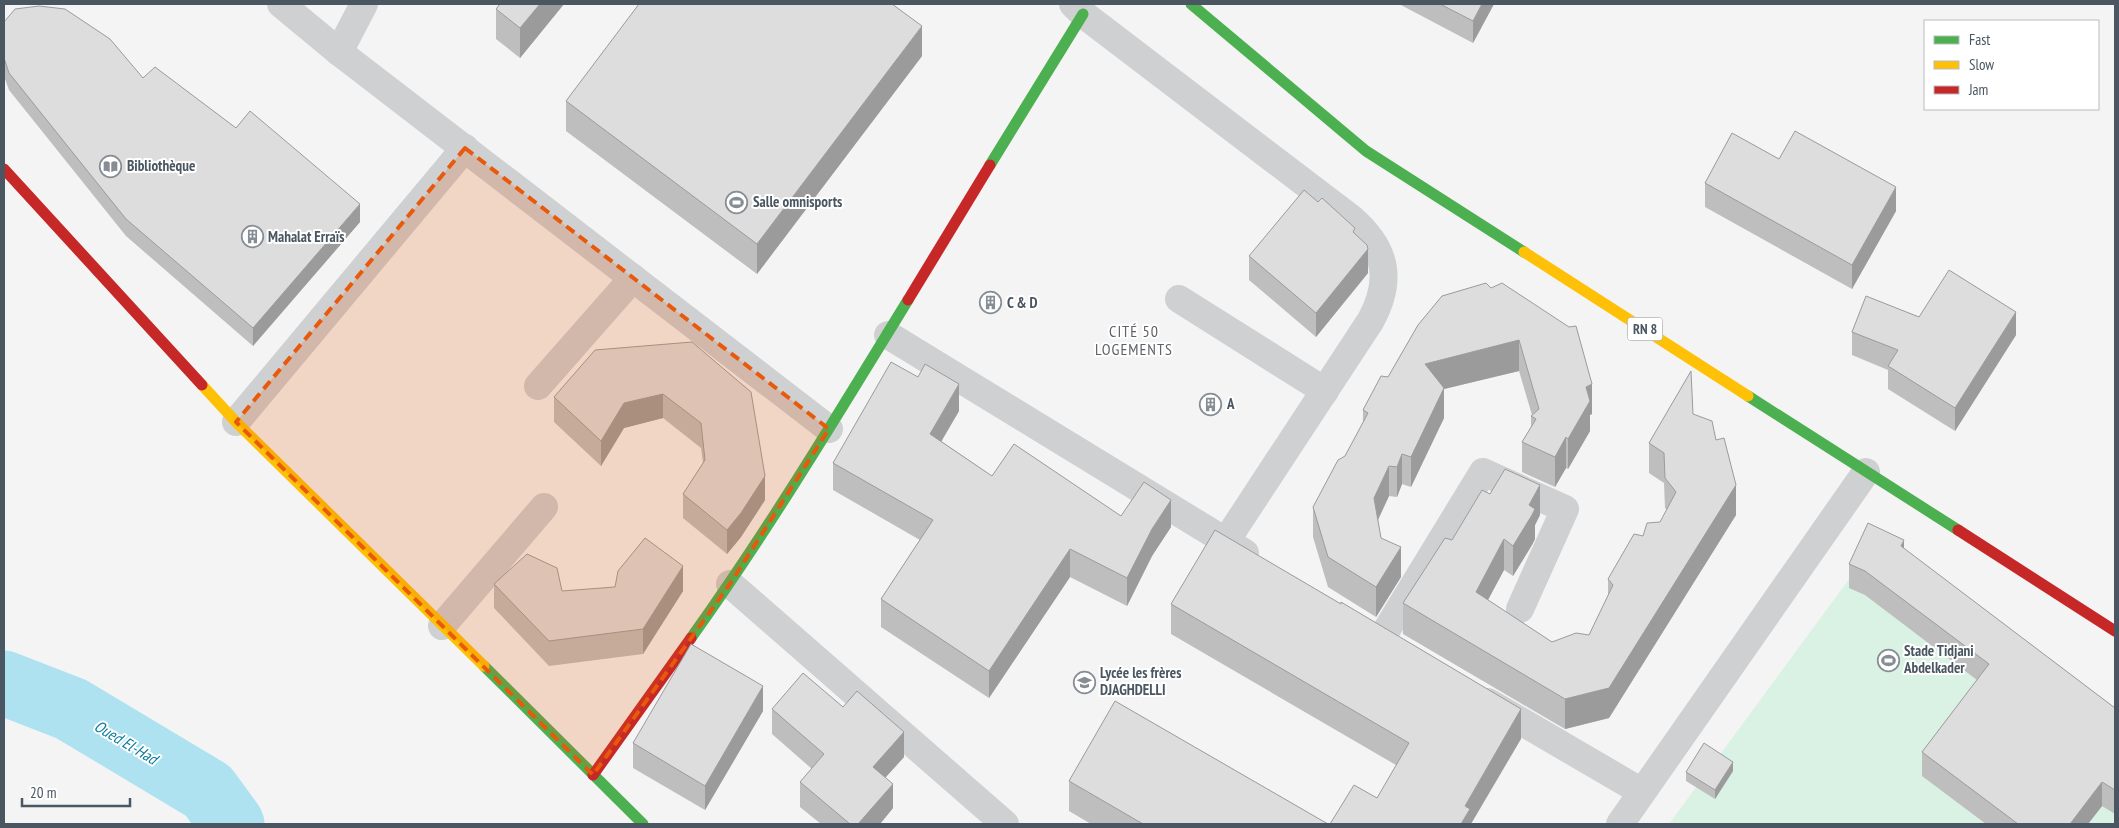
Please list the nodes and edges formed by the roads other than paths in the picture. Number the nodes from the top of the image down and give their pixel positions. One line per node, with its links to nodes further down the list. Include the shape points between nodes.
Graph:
1 (281, 4): 5 (street)
2 (364, 4): 5 (street)
3 (1191, 4): 15 (street, RN 8, via 1366,151)
4 (1078, 9): 10 (street); 12 (street, via 1352,219 1377,248 1384,284 1380,303)
5 (339, 52): 6 (street)
6 (465, 148): 8 (street); 13 (street)
7 (4, 169): 13 (street)
8 (633, 278): 11 (street); 14 (street)
9 (1179, 299): 12 (street)
10 (888, 335): 14 (street); 17 (street)
11 (538, 386)
12 (1325, 391): 17 (street)
13 (236, 422): 22 (street)
14 (830, 429): 19 (street)
15 (1866, 472): 23 (street, RN 8); 28 (street)
16 (544, 507): 22 (street)
17 (1226, 541): 18 (street)
18 (1266, 567)
19 (730, 584): 27 (street); 30 (street)
20 (1520, 609): 24 (street, via 1565,509 1483,472)
21 (1356, 624): 24 (street)
22 (442, 626): 27 (street)
23 (2115, 631)
24 (1380, 639): 25 (street)
25 (1406, 654)
26 (1465, 689): 28 (street)
27 (593, 775): 29 (street)
28 (1642, 792): 31 (street)
29 (643, 824)
30 (1005, 824)
31 (1620, 824)

